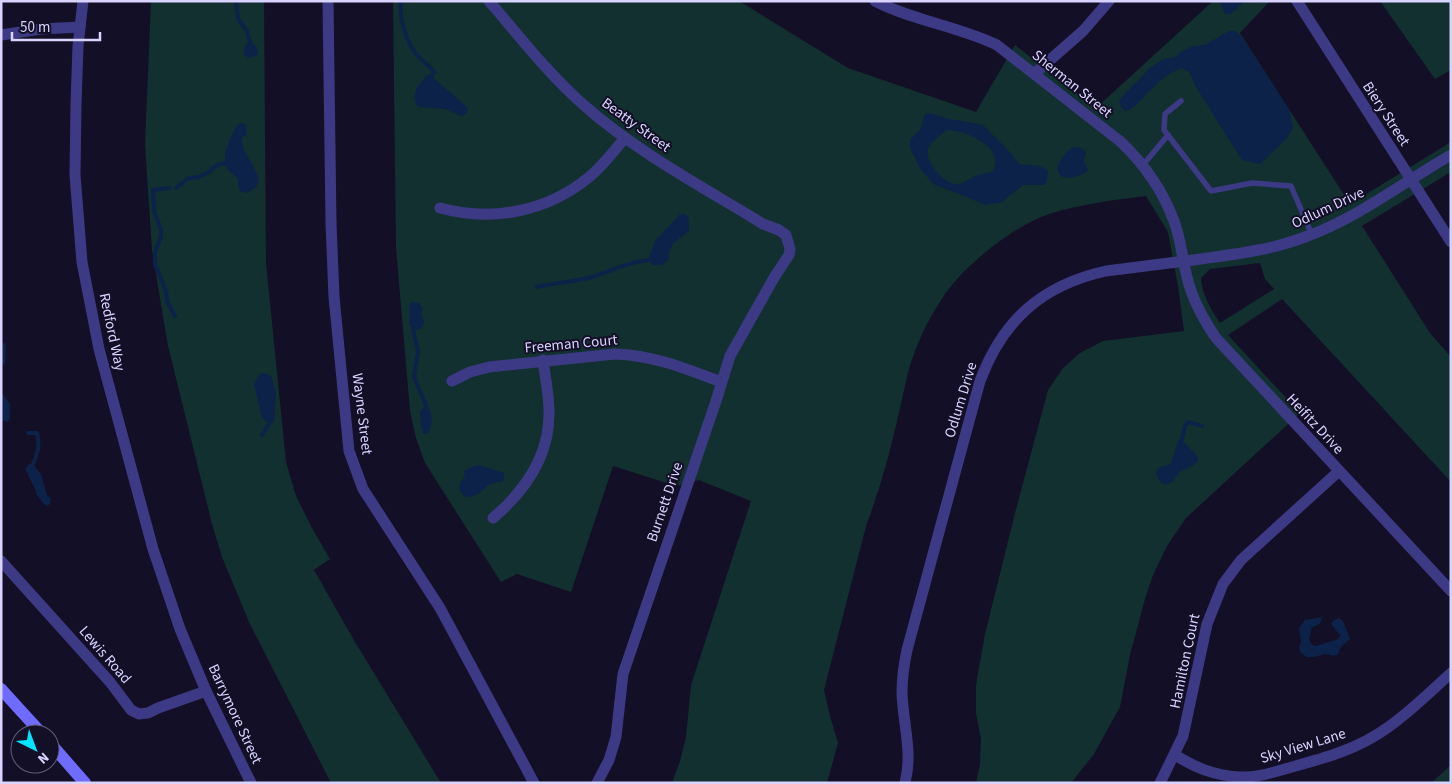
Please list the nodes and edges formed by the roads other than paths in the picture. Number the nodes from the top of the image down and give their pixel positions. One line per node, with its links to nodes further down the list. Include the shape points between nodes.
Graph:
1 (83, 1): 7 (street, Redford Way)
2 (328, 1): 37 (street, Wayne Street, via 333,287 349,451 363,488 440,608)
3 (489, 1): 12 (street, Beatty Street, via 564,86)
4 (875, 1): 9 (street, Sherman Street, via 985,39 1009,53)
5 (1109, 1): 9 (street, via 1083,31)
6 (1297, 1): 15 (street, Biery Street)
7 (80, 27): 8 (street); 28 (street, Redford Way, via 75,175 82,262 99,349 153,549)
8 (1, 35)
9 (1034, 74): 14 (street, Sherman Street, via 1121,142)
10 (1181, 101): 11 (lane, via 1165,114 1164,130)
11 (1168, 135): 14 (lane); 17 (lane, via 1211,191 1252,183 1291,186)
12 (625, 138): 16 (street, via 589,177 571,190 532,208 494,215); 18 (street, Beatty Street, via 763,224 779,230)
13 (1451, 156): 15 (street, Odlum Drive)
14 (1142, 165): 20 (street, Sherman Street, via 1168,206)
15 (1411, 180): 17 (street, Odlum Drive, via 1357,214); 19 (street, Biery Street)
16 (440, 208)
17 (1312, 235): 20 (street, Odlum Drive, via 1245,253)
18 (789, 242): 23 (street, Burnett Drive, via 789,255 730,356)
19 (1451, 242)
20 (1184, 261): 24 (street, Heifitz Drive, via 1195,301 1216,338); 39 (street, Odlum Drive, via 1106,271 1057,287 1017,318 989,358 903,670 902,693 909,751)
21 (543, 360): 22 (street, Freeman Court, via 489,367); 23 (street, Freeman Court, via 630,354 657,359); 25 (street, via 549,412 542,454 521,490)
22 (452, 381)
23 (721, 382): 38 (street, Burnett Drive, via 624,668 616,737)
24 (1339, 471): 27 (street, Heifitz Drive); 34 (street, Hamilton Court, via 1240,560 1223,584 1206,624 1186,727)
25 (493, 518)
26 (1, 561): 31 (street, Lewis Road, via 110,682 131,710 139,714 148,713)
27 (1451, 591)
28 (192, 658): 31 (street, Barrymore Street)
29 (1451, 673): 34 (street, Sky View Lane, via 1386,729 1328,757 1241,777 1200,769)
30 (1, 688): 32 (main road)
31 (206, 691): 36 (street, Barrymore Street)
32 (33, 724)
33 (60, 754): 35 (main road)
34 (1175, 755): 40 (street, Hamilton Court)
35 (85, 783)
36 (250, 783)
37 (534, 783)
38 (597, 783)
39 (906, 783)
40 (1160, 783)

